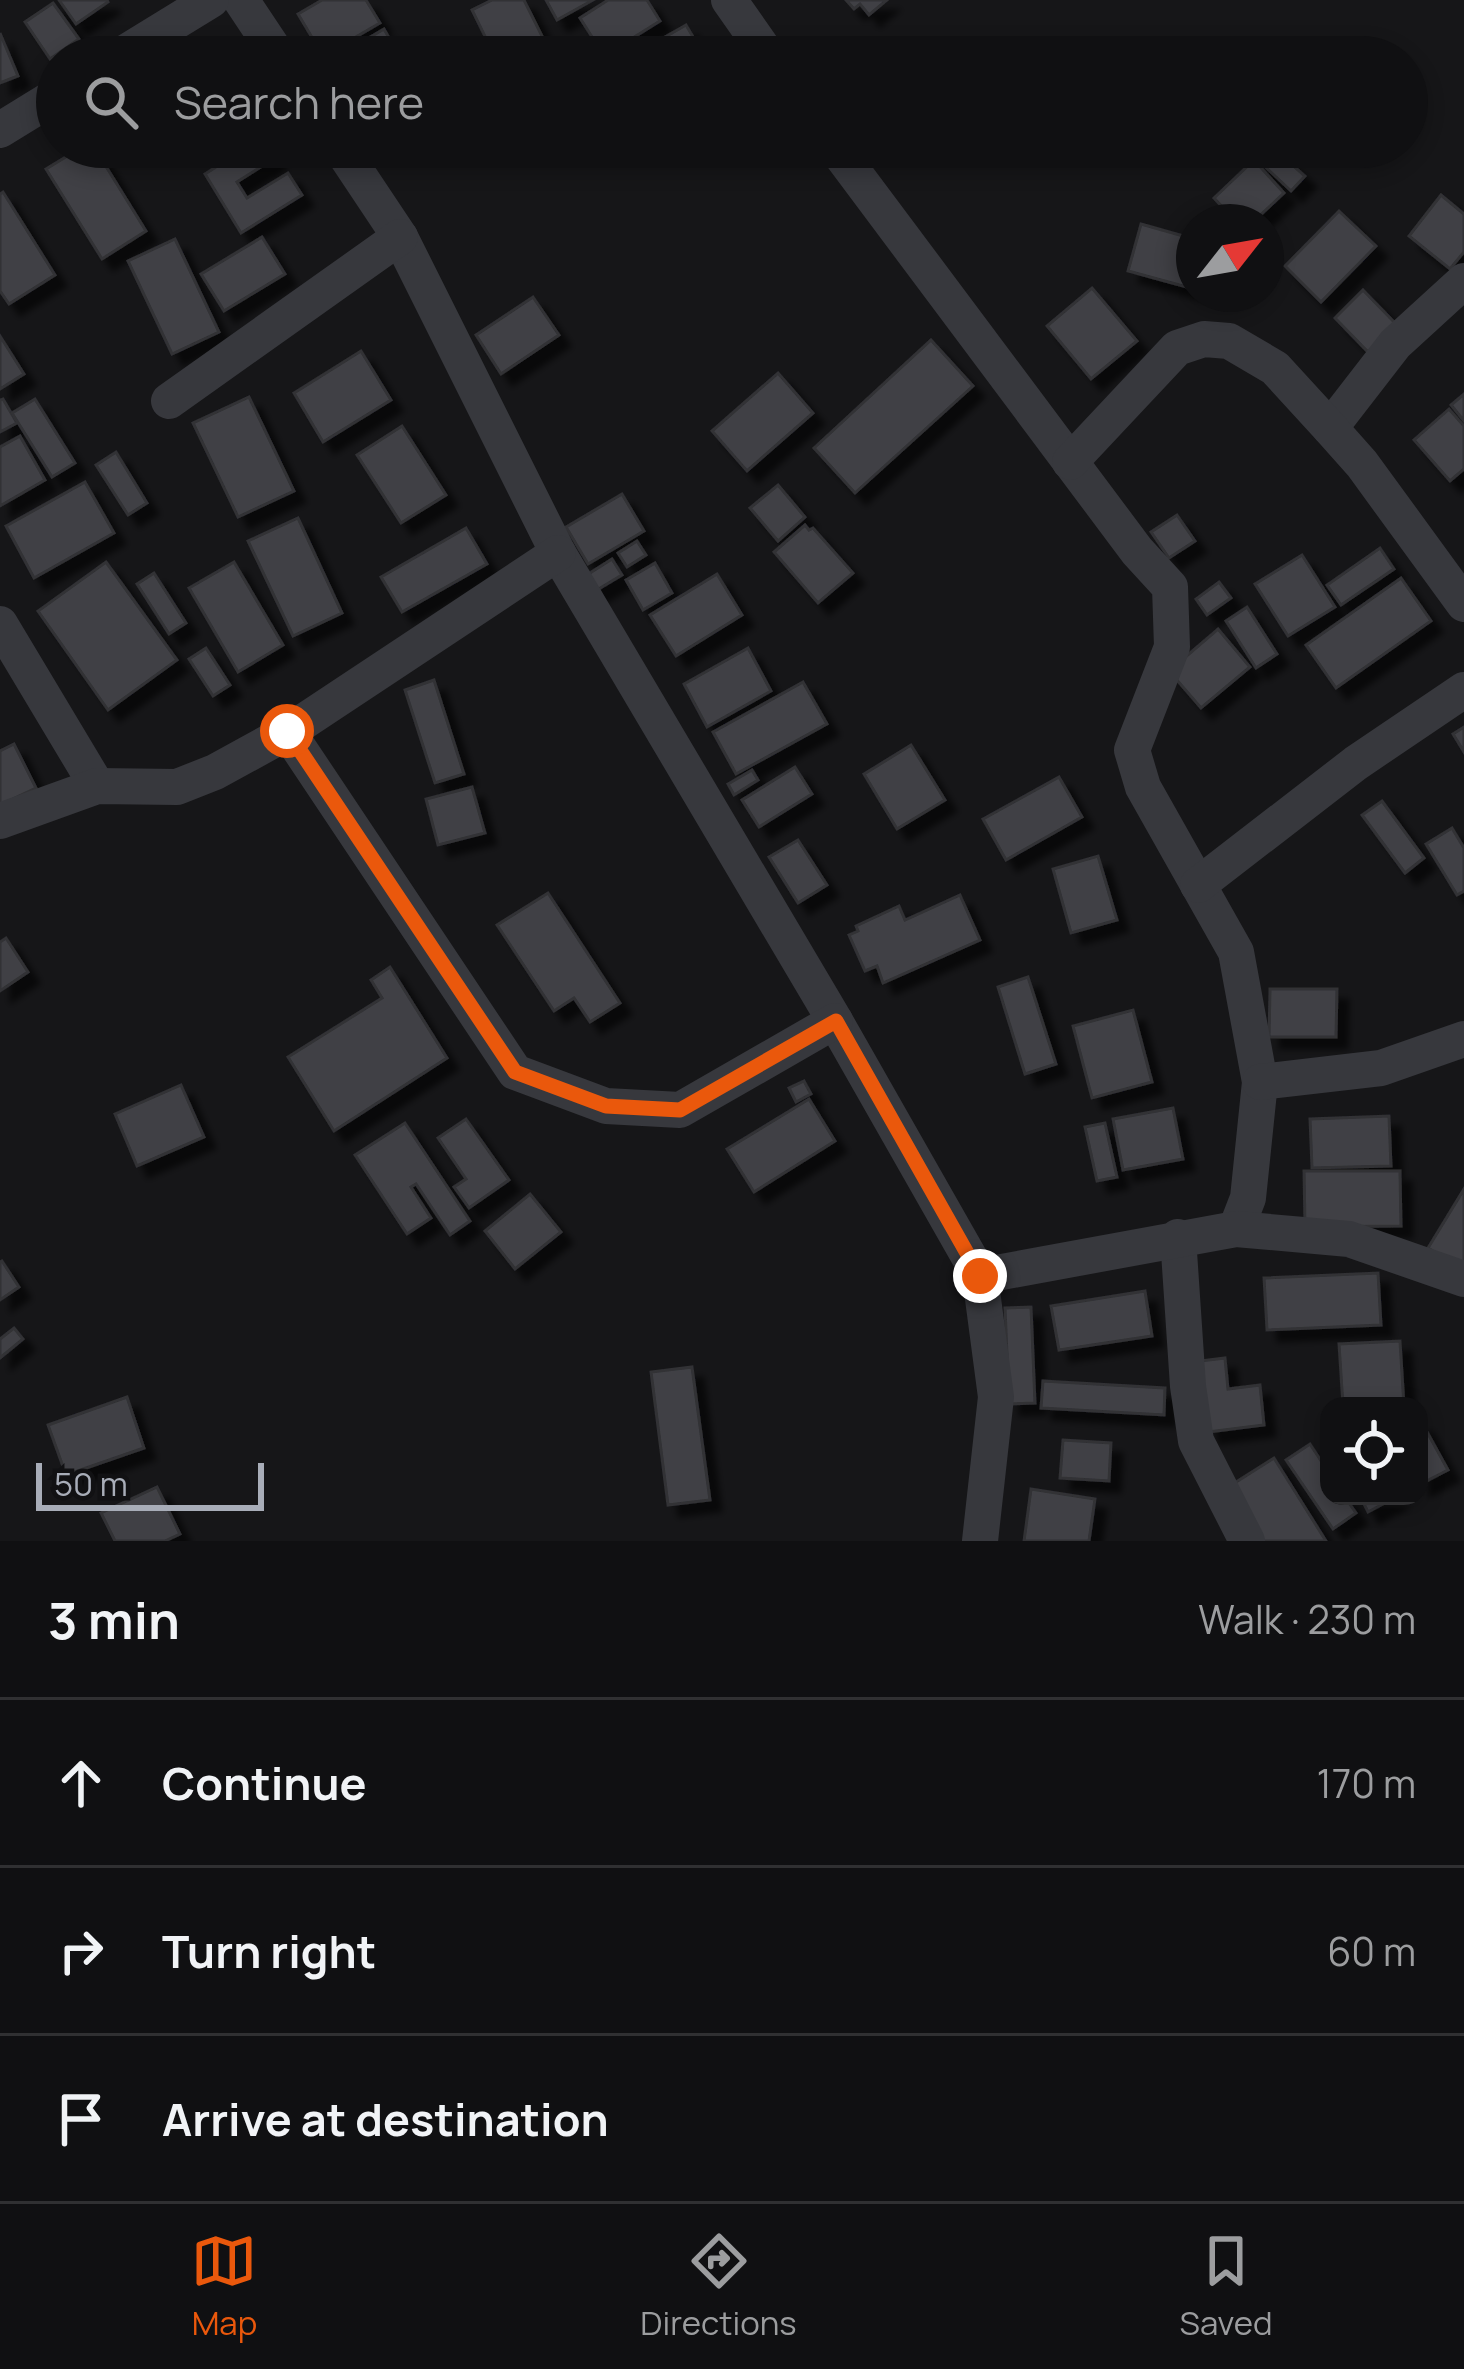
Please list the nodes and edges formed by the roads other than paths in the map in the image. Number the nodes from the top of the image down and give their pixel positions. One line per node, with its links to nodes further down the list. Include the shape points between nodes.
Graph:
1 (211, 0): 4 (street)
2 (241, 0): 5 (street)
3 (729, 0): 6 (street)
4 (152, 36)
5 (265, 36)
6 (754, 36)
7 (36, 108): 8 (street)
8 (0, 130)
9 (354, 168): 11 (street)
10 (852, 168): 15 (street)
11 (400, 237): 13 (street); 16 (street)
12 (1464, 281): 14 (street, via 1395,344)
13 (170, 401)
14 (1330, 428): 15 (street, via 1275,368 1229,341 1204,339 1177,348); 17 (street)
15 (1070, 462): 23 (street, via 1170,587 1172,647 1132,750 1143,787)
16 (558, 553): 20 (street); 24 (street)
17 (1464, 604)
18 (0, 624): 21 (street)
19 (1464, 690): 23 (street)
20 (287, 731): 21 (street, via 177,787); 24 (street, via 515,1072 606,1106 680,1110)
21 (97, 786): 22 (street)
22 (0, 821)
23 (1198, 885): 26 (street, via 1236,952)
24 (836, 1021): 29 (street)
25 (1464, 1039): 26 (street, via 1381,1068)
26 (1259, 1082): 27 (street, via 1248,1198)
27 (1236, 1229): 28 (street); 30 (street, via 1349,1239)
28 (1178, 1237): 29 (street); 32 (street, via 1196,1441)
29 (980, 1276): 31 (street, via 996,1397)
30 (1464, 1279)
31 (980, 1541)
32 (1247, 1541)

